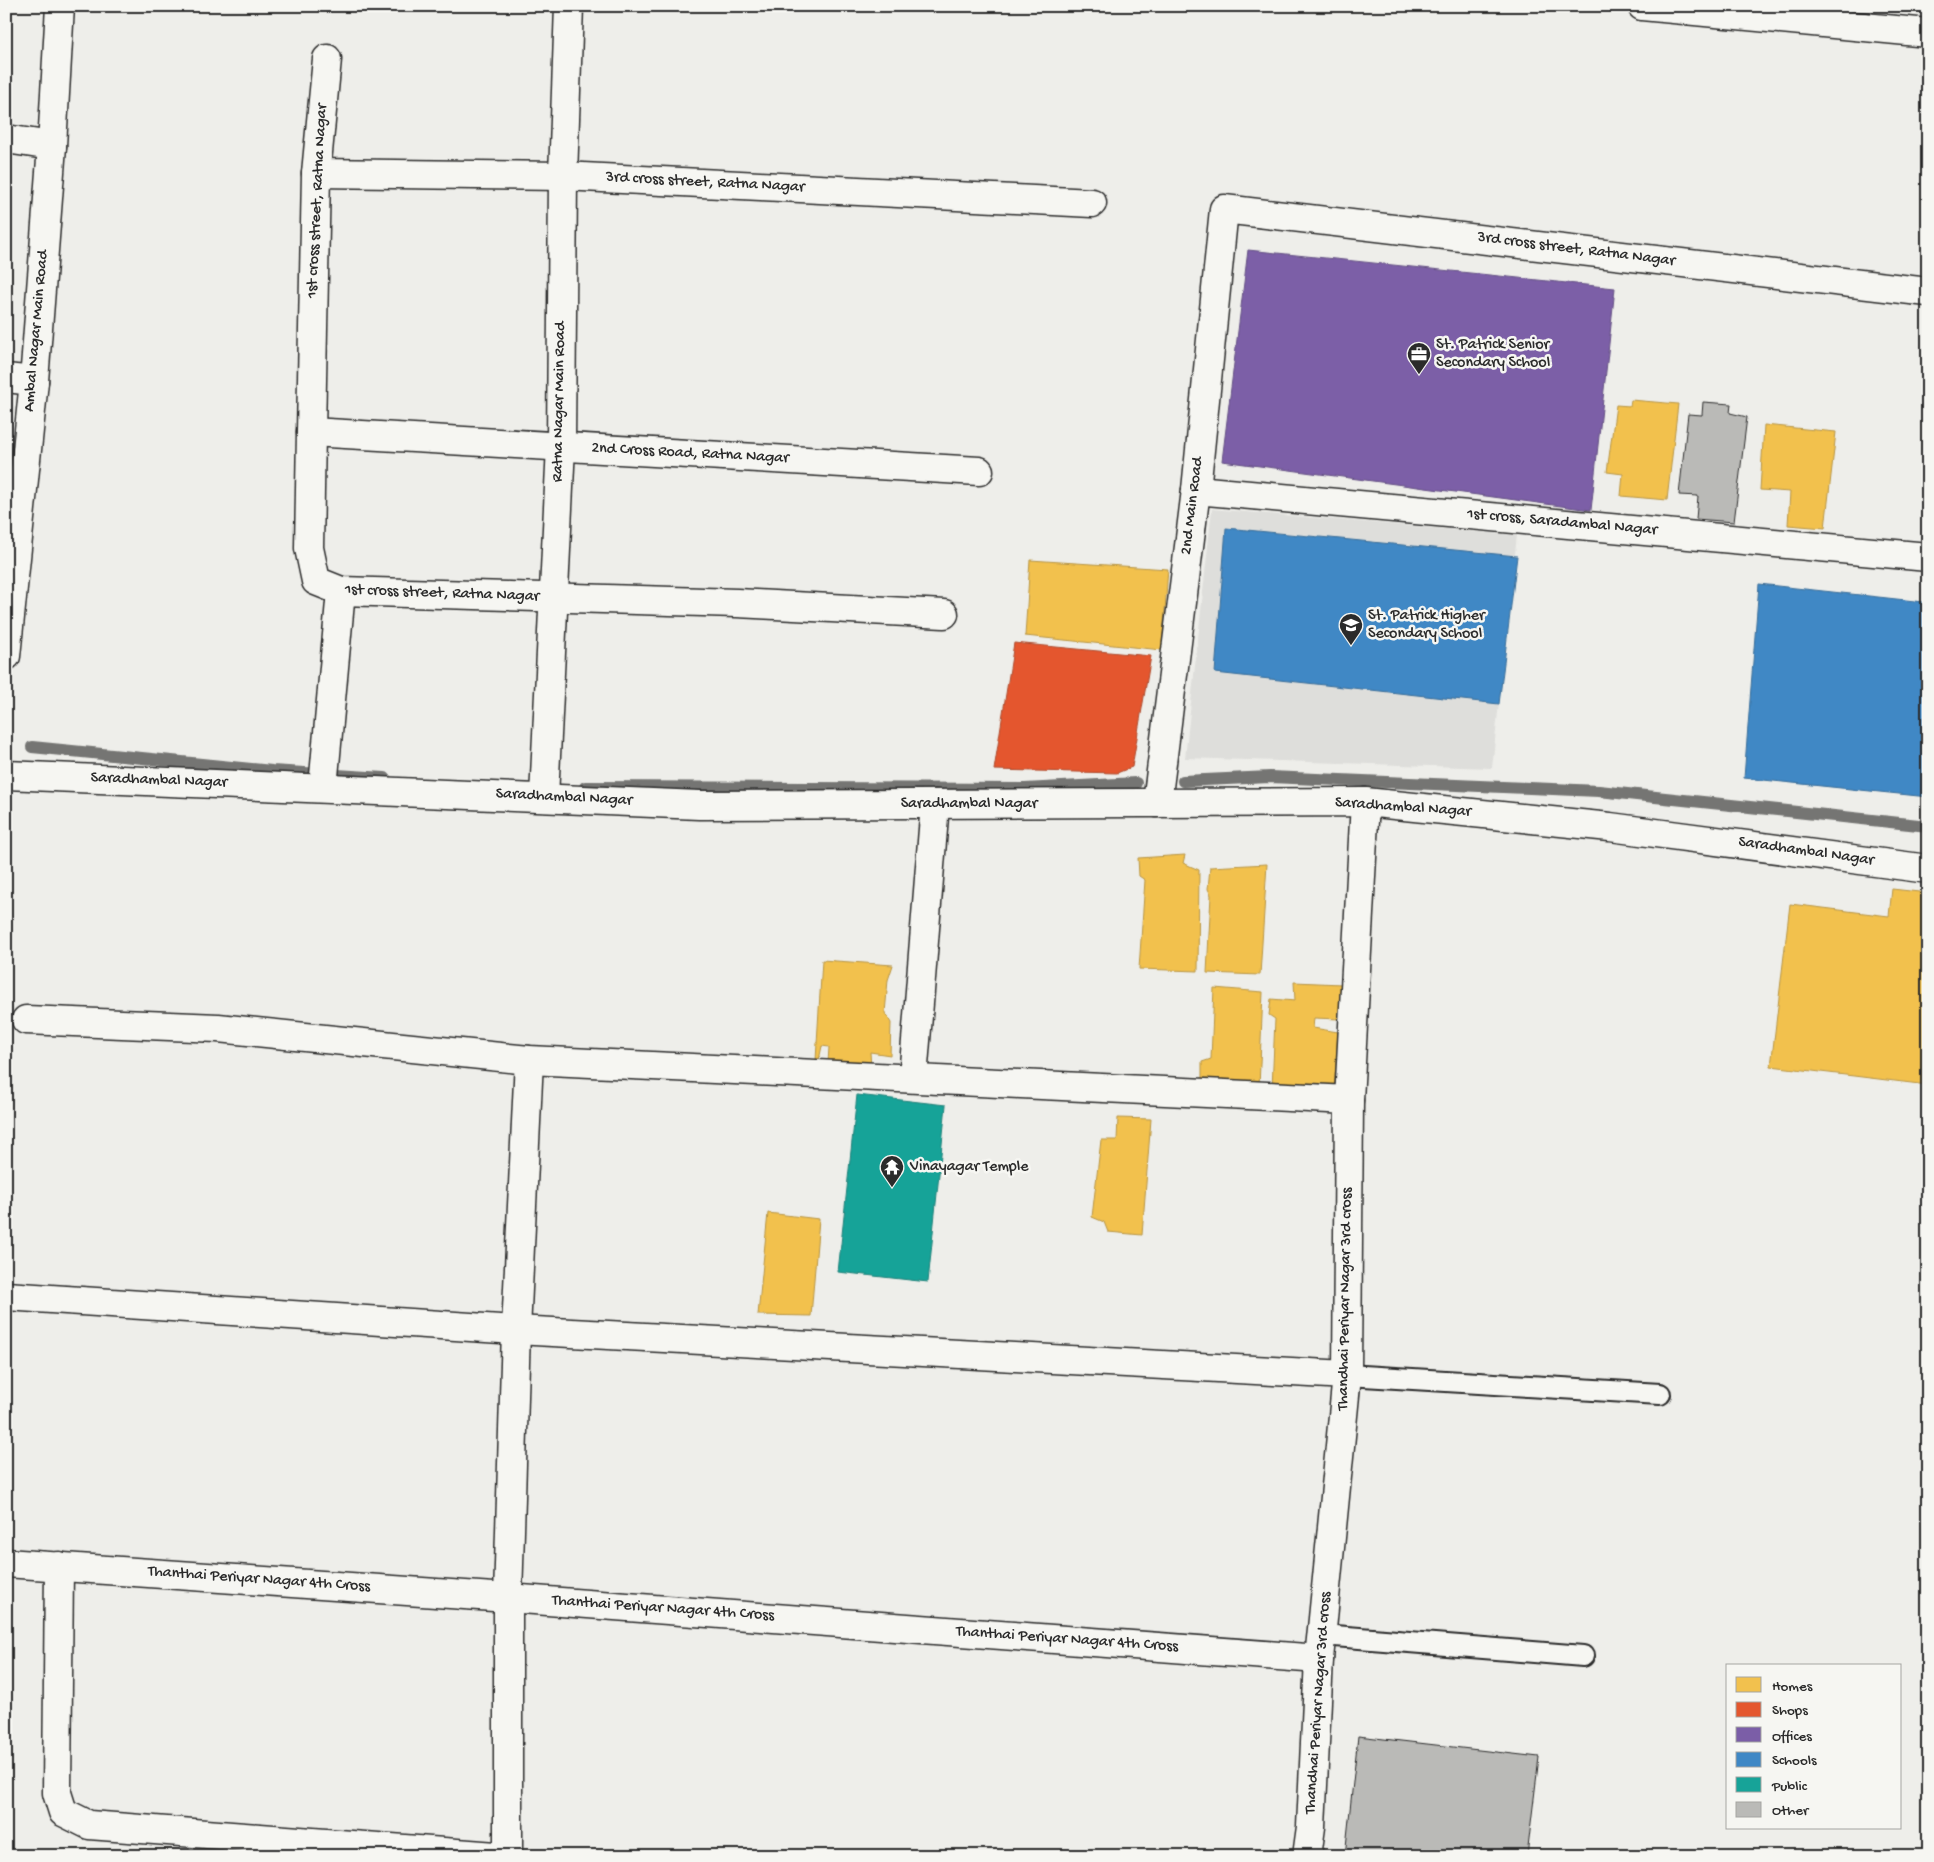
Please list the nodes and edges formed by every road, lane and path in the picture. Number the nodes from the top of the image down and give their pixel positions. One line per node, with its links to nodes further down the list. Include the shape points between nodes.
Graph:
1 (60, 6): 7 (street, Ambal Nagar Main Road)
2 (569, 6): 9 (street, Ratna Nagar Main Road)
3 (1642, 6): 4 (street)
4 (1928, 33)
5 (326, 59): 8 (street, 1st cross street, Ratna Nagar)
6 (6, 139): 7 (street)
7 (52, 146): 14 (street, Ambal Nagar Main Road)
8 (316, 173): 9 (street, 3rd cross street, Ratna Nagar); 15 (street, 1st cross street, Ratna Nagar)
9 (563, 176): 10 (street, 3rd cross street, Ratna Nagar); 16 (street, Ratna Nagar Main Road)
10 (1092, 203)
11 (1224, 209): 12 (street, 3rd cross street, Ratna Nagar); 18 (street, 2nd Main Road)
12 (1928, 292)
13 (6, 378): 14 (street)
14 (34, 380): 23 (street, Ambal Nagar Main Road)
15 (311, 432): 16 (street, 2nd Cross Road, Ratna Nagar); 20 (street, 1st cross street, Ratna Nagar, via 309,548 316,581)
16 (560, 446): 17 (street, 2nd Cross Road, Ratna Nagar); 21 (street, Ratna Nagar Main Road)
17 (979, 471)
18 (1196, 490): 19 (street, 1st cross, Saradambal Nagar); 28 (street, 2nd Main Road)
19 (1928, 557)
20 (341, 592): 21 (street, 1st cross street, Ratna Nagar); 25 (street)
21 (552, 597): 22 (street, 1st cross street, Ratna Nagar); 26 (street, Ratna Nagar Main Road)
22 (944, 614)
23 (6, 656)
24 (6, 774): 25 (street, Saradhambal Nagar)
25 (324, 787): 26 (street, Saradhambal Nagar)
26 (544, 797): 29 (street, Saradhambal Nagar, via 699,805)
27 (1365, 802): 28 (street, Saradhambal Nagar); 30 (street, Saradhambal Nagar, via 1610,827); 34 (street, Thandhai Periyar Nagar 3rd cross)
28 (1157, 803): 29 (street, Saradhambal Nagar)
29 (935, 804): 33 (street)
30 (1928, 869)
31 (26, 1020): 32 (street, via 218,1028)
32 (529, 1060): 33 (street); 36 (street)
33 (913, 1078): 34 (street)
34 (1349, 1100): 37 (street, Thandhai Periyar Nagar 3rd cross)
35 (6, 1296): 36 (street)
36 (516, 1330): 37 (street); 41 (street)
37 (1347, 1375): 38 (lane); 42 (street, Thandhai Periyar Nagar 3rd cross)
38 (1660, 1394)
39 (6, 1563): 40 (street, Thanthai Periyar Nagar 4th Cross)
40 (59, 1566): 41 (street, Thanthai Periyar Nagar 4th Cross); 44 (street, via 57,1792 62,1812 89,1825)
41 (508, 1598): 42 (street, Thanthai Periyar Nagar 4th Cross); 45 (street)
42 (1320, 1647): 43 (lane); 46 (street, Thandhai Periyar Nagar 3rd cross)
43 (1583, 1656)
44 (496, 1856)
45 (508, 1856)
46 (1307, 1856)

